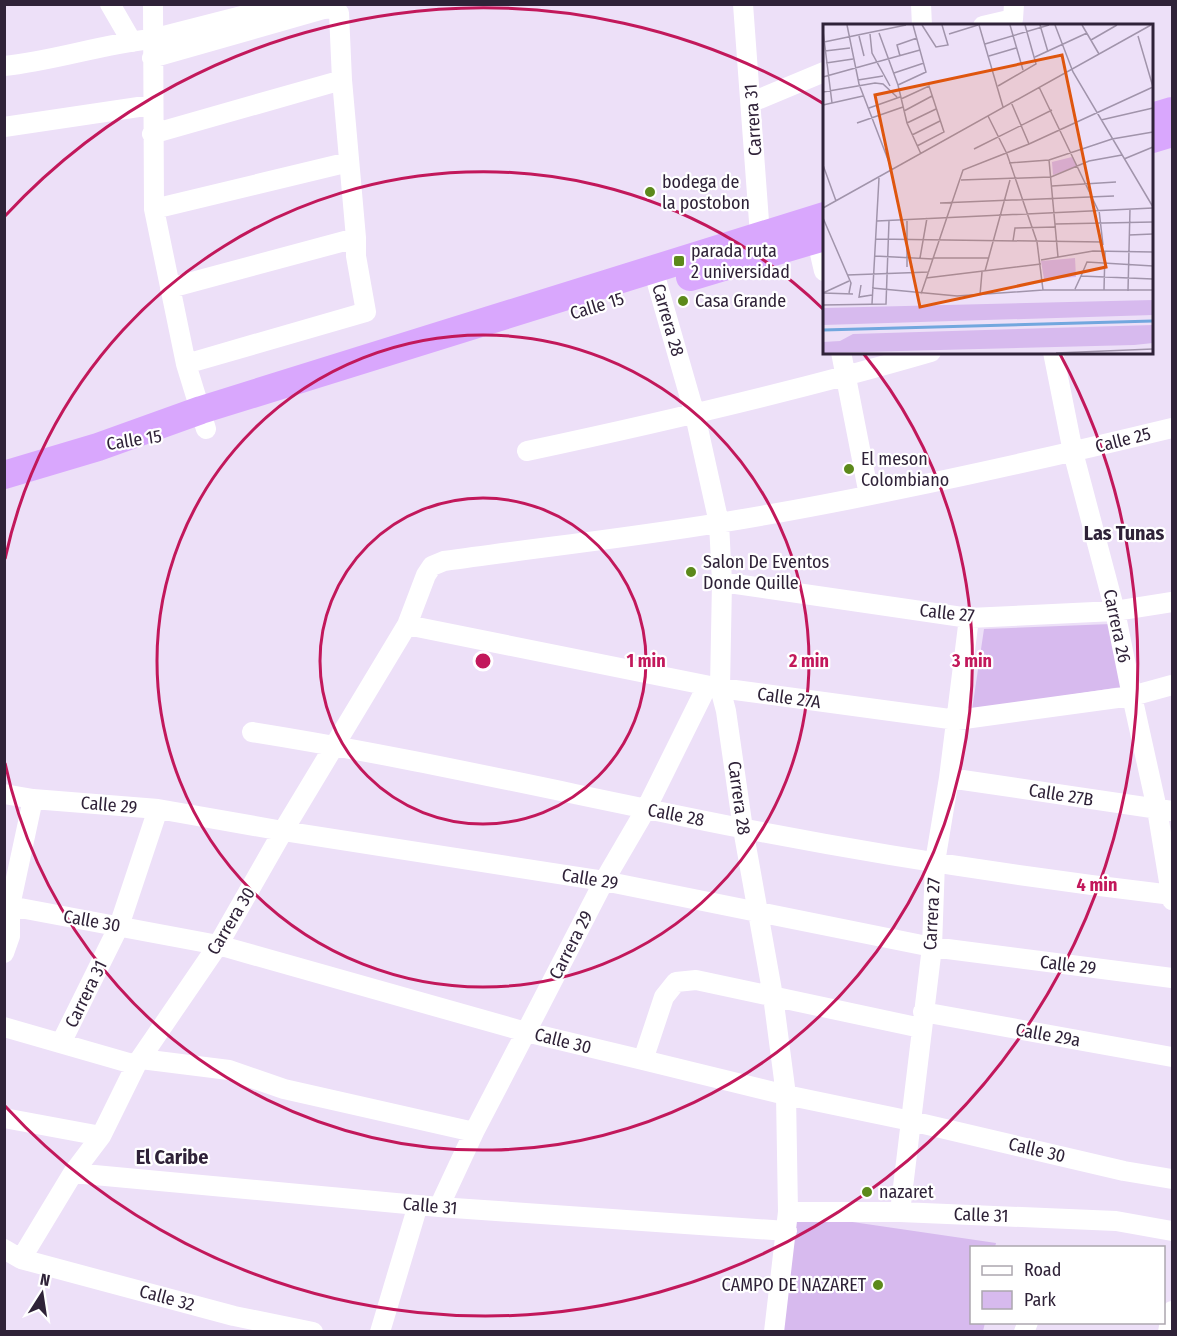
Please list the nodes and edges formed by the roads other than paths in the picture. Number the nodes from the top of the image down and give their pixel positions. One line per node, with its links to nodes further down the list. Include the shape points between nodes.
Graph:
1 (110, 4): 9 (street)
2 (153, 4): 10 (street)
3 (289, 4): 10 (street)
4 (743, 4): 14 (street, Carrera 31)
5 (921, 4): 7 (street)
6 (1013, 12): 8 (street)
7 (922, 24)
8 (987, 24)
9 (132, 42): 10 (street); 11 (street)
10 (152, 49): 13 (street, via 334,8 339,13); 15 (street)
11 (4, 66)
12 (823, 73): 14 (street)
13 (342, 80): 20 (street); 22 (street)
14 (752, 102): 25 (street, Carrera 31)
15 (152, 105): 18 (street); 20 (street)
16 (1173, 111): 17 (highway)
17 (1153, 117)
18 (4, 127)
19 (1173, 132): 21 (highway)
20 (152, 134): 23 (street)
21 (1153, 139)
22 (349, 162): 23 (street); 26 (street)
23 (154, 209): 29 (street)
24 (820, 228): 25 (highway, Calle 15); 27 (street); 28 (highway, Calle 15)
25 (760, 235): 28 (highway, Calle 15)
26 (356, 238): 29 (street); 33 (street, via 366,312)
27 (823, 254)
28 (656, 278): 35 (street, Carrera 28); 36 (highway, Calle 15)
29 (170, 288): 33 (street)
30 (841, 354): 34 (street)
31 (924, 354): 34 (street)
32 (1053, 354): 39 (street, Carrera 26)
33 (186, 364): 36 (street)
34 (846, 377): 35 (street); 41 (street)
35 (695, 415): 38 (street); 42 (street, Carrera 28)
36 (204, 420): 40 (highway, Calle 15)
37 (1173, 428): 39 (street, Calle 25)
38 (527, 451)
39 (1073, 452): 41 (street, Calle 25); 46 (street, Carrera 26)
40 (4, 475)
41 (869, 495): 42 (street, Calle 25)
42 (718, 523): 43 (street, Calle 25, via 444,561 432,566); 44 (street, Carrera 28)
43 (426, 575): 48 (street, Carrera 30)
44 (722, 582): 47 (street, Calle 27); 50 (street, Carrera 28)
45 (1173, 602): 46 (street, Calle 27)
46 (1115, 611): 47 (street, Calle 27); 51 (street, Carrera 26)
47 (969, 618): 52 (street, Carrera 27)
48 (407, 625): 50 (street, Calle 27A); 54 (street, Carrera 30)
49 (1173, 685): 51 (street, Calle 27A)
50 (714, 687): 52 (street, Calle 27A); 59 (street, Carrera 29); 61 (street, Carrera 28, via 726,711)
51 (1132, 696): 52 (street, Calle 27A); 60 (street, Carrera 26)
52 (957, 720): 55 (street, Carrera 27)
53 (252, 732): 54 (street, Calle 28)
54 (334, 745): 59 (street, Calle 28); 62 (street, Carrera 30)
55 (949, 778): 60 (street, Calle 27B); 63 (street, Carrera 27)
56 (4, 794): 57 (street, Calle 29)
57 (33, 799): 58 (street, Calle 29); 66 (street)
58 (158, 809): 62 (street, Calle 29); 68 (street, Carrera 31)
59 (646, 809): 61 (street, Calle 28); 64 (street, Carrera 29)
60 (1165, 810): 65 (street, Carrera 26)
61 (743, 829): 63 (street, Calle 28); 67 (street, Carrera 28)
62 (283, 831): 64 (street, Calle 29); 69 (street, Carrera 30)
63 (935, 862): 65 (street, Calle 28); 70 (street, Carrera 27)
64 (604, 881): 67 (street, Calle 29); 76 (street, Carrera 29)
65 (1172, 897)
66 (7, 905): 68 (street, Calle 30); 71 (street, via 10,936)
67 (757, 911): 70 (street, Calle 29); 73 (street, Carrera 28)
68 (119, 926): 69 (street, Calle 30); 77 (street, Carrera 31)
69 (218, 945): 76 (street, Calle 30); 80 (street, Carrera 30)
70 (932, 947): 72 (street, Calle 29); 74 (street, Carrera 27)
71 (4, 953)
72 (1173, 978)
73 (773, 996): 74 (street, Calle 29a); 79 (street, Calle 29a, via 696,980 676,982 664,997); 81 (street, Carrera 28)
74 (922, 1020): 78 (street, Calle 29a); 83 (street, Carrera 27)
75 (4, 1027): 77 (street)
76 (526, 1032): 79 (street, Calle 30); 84 (street, Carrera 29)
77 (61, 1043): 80 (street)
78 (1173, 1058)
79 (644, 1060): 81 (street, Calle 30)
80 (139, 1062): 84 (street, via 229,1070 284,1089); 85 (street, Carrera 30)
81 (786, 1095): 83 (street, Calle 30); 91 (street, Carrera 28)
82 (4, 1118): 85 (street)
83 (911, 1121): 87 (street, Calle 30); 90 (street, Carrera 27)
84 (474, 1132): 89 (street, Carrera 29)
85 (101, 1136): 86 (street, Carrera 30)
86 (74, 1173): 88 (street, Calle 31); 93 (street, Carrera 30)
87 (1173, 1179)
88 (418, 1205): 89 (street, Calle 31); 96 (street)
89 (439, 1207): 91 (street, Calle 31)
90 (900, 1212): 91 (street, Calle 31); 92 (street, Calle 31, via 1116,1221)
91 (788, 1222): 97 (street, Carrera 28)
92 (1173, 1231)
93 (13, 1254): 95 (street, Calle 32, via 234,1316)
94 (1172, 1312): 98 (street)
95 (314, 1332)
96 (380, 1332)
97 (774, 1332)
98 (1168, 1332)

